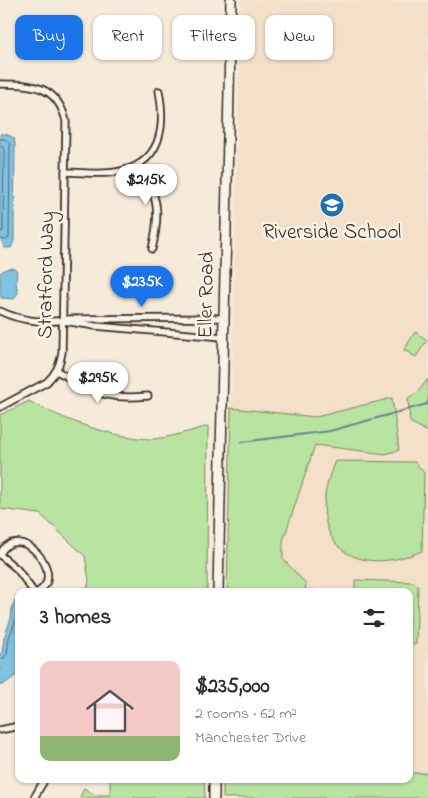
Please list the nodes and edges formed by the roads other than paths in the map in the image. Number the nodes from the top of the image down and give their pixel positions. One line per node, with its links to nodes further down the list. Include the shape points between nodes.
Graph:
1 (231, 0): 8 (street, Eller Road)
2 (0, 84): 5 (street, Stratford Way, via 39,87 58,101 66,121)
3 (160, 91): 4 (street, via 163,118 160,136 155,148)
4 (139, 164): 5 (street, via 116,172); 6 (street, via 156,202 157,226)
5 (65, 172): 9 (street, Stratford Way)
6 (152, 249)
7 (0, 311): 9 (street, via 21,318)
8 (224, 318): 9 (street); 10 (street, Eller Road)
9 (62, 320): 10 (street, via 95,326); 11 (street, Stratford Way, via 62,352)
10 (223, 337): 17 (street, Eller Road)
11 (57, 371): 12 (street, via 103,395); 13 (street, Stratford Way, via 40,388)
12 (148, 396)
13 (0, 407)
14 (0, 555): 15 (street, via 17,569); 16 (street, via 8,544 15,542 34,551 48,575 47,584)
15 (31, 588)
16 (42, 588)
17 (218, 588)
18 (15, 727): 19 (street)
19 (0, 730)
20 (43, 783): 22 (street)
21 (214, 783): 23 (street)
22 (34, 798)
23 (214, 798)

